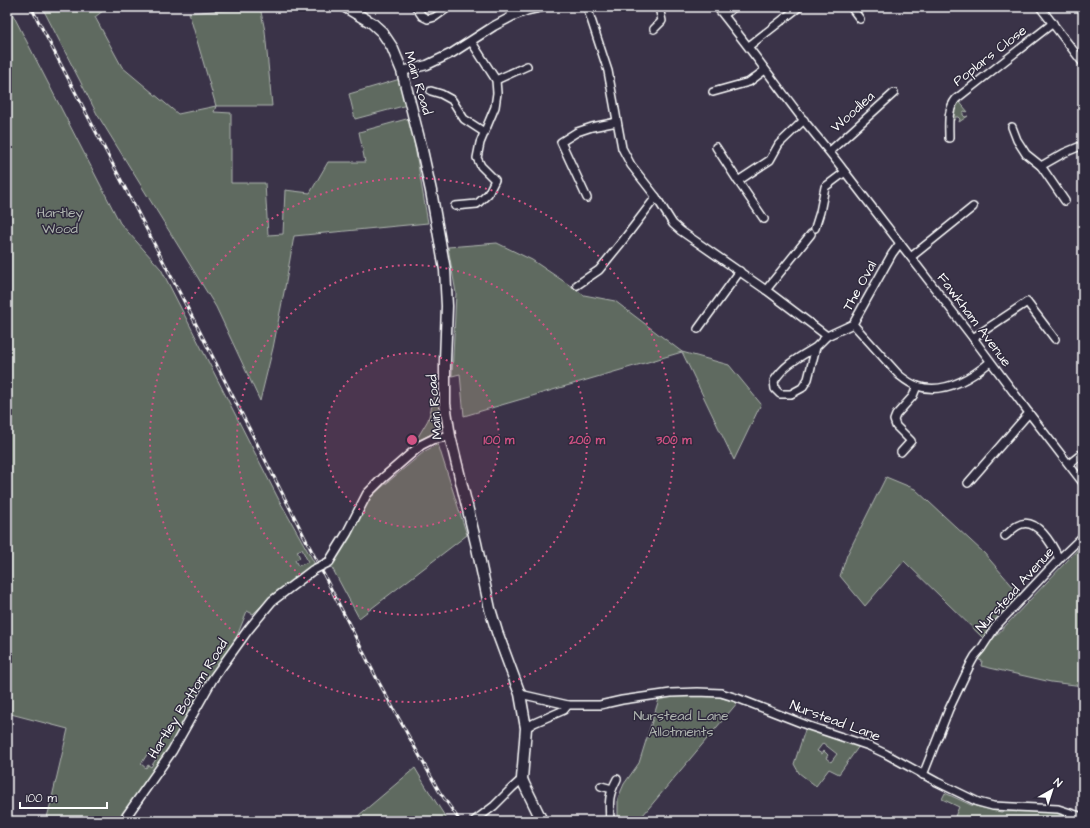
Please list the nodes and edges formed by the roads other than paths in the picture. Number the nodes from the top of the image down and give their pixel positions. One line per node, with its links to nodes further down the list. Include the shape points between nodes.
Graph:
1 (345, 7): 23 (main road, Main Road, via 382,32 392,47)
2 (416, 7): 3 (street, via 422,16 428,19)
3 (449, 7)
4 (508, 7): 14 (street)
5 (542, 7): 14 (street)
6 (587, 7): 29 (street, via 608,71)
7 (659, 7): 17 (street, via 662,21)
8 (717, 7): 13 (street, Fawkham Avenue)
9 (734, 7): 13 (street)
10 (799, 7): 19 (street)
11 (851, 7): 15 (street)
12 (1040, 7): 16 (street)
13 (724, 15): 19 (street, Fawkham Avenue)
14 (513, 16): 18 (street)
15 (860, 19)
16 (1053, 23): 20 (street); 32 (street, Poplars Close, via 956,99 950,112)
17 (654, 29)
18 (471, 41): 23 (street, via 427,65); 24 (street)
19 (749, 46): 22 (street, Fawkham Avenue)
20 (1083, 63)
21 (527, 66): 24 (street)
22 (766, 70): 26 (street, via 749,82); 28 (street, Fawkham Avenue)
23 (402, 71): 59 (main road, Main Road, via 431,191 445,270 445,404)
24 (496, 80): 31 (street, via 495,107)
25 (431, 91): 31 (street, via 452,100 464,119)
26 (713, 92)
27 (894, 93): 35 (street, Woodlea)
28 (804, 120): 35 (street, Fawkham Avenue); 38 (street, via 779,144 770,160)
29 (617, 122): 39 (street, via 622,148 631,165); 40 (street, via 592,127 561,142)
30 (1012, 127): 36 (street, via 1026,154)
31 (484, 132): 42 (street, via 477,158 495,180 488,194 477,204)
32 (949, 138)
33 (1083, 144): 36 (street)
34 (716, 147): 38 (street)
35 (830, 151): 37 (street, Fawkham Avenue)
36 (1041, 166): 41 (street)
37 (845, 172): 45 (street, Fawkham Avenue); 49 (street, via 825,187 813,231)
38 (738, 181): 44 (street)
39 (656, 197): 47 (street, via 673,224); 48 (street, via 599,270)
40 (587, 198)
41 (1065, 201)
42 (455, 206)
43 (973, 207): 46 (street)
44 (764, 219)
45 (900, 243): 46 (street, Fawkham Avenue); 50 (street, The Oval)
46 (910, 258): 53 (street, Fawkham Avenue)
47 (740, 271): 49 (street); 51 (street)
48 (577, 285)
49 (766, 290): 52 (street)
50 (853, 324): 52 (street, The Oval); 57 (street, via 899,374)
51 (698, 329)
52 (827, 336): 55 (street, The Oval)
53 (973, 338): 54 (street, via 1026,302); 56 (street, Fawkham Avenue)
54 (1055, 339)
55 (816, 347): 55 (street, The Oval, via 808,379 802,388 791,394 780,394 775,389 774,381 780,372)
56 (990, 362): 57 (street, via 970,377 950,385 928,388); 58 (street, Fawkham Avenue)
57 (917, 386): 60 (street, via 913,396 894,420 896,426 913,438)
58 (1029, 414): 62 (street, Fawkham Avenue); 64 (street)
59 (450, 436): 68 (main road, Main Road, via 490,609); 77 (street, Hartley Bottom Road, bridge, via 421,445 383,478 367,494 329,562 313,570 272,600 212,680 172,751)
60 (901, 452)
61 (1083, 453): 62 (street)
62 (1069, 464): 63 (street, Fawkham Avenue)
63 (1083, 482)
64 (968, 483)
65 (1005, 536): 67 (street, via 1018,525 1036,527 1052,543)
66 (1083, 536): 67 (street, Nurstead Avenue)
67 (1059, 559): 71 (street, Nurstead Avenue, via 996,626 975,656 949,709)
68 (520, 694): 69 (street, Nurstead Lane); 70 (main road, Main Road)
69 (568, 705): 70 (street, via 564,710); 71 (street, Nurstead Lane, via 600,705 671,693 721,694 869,746)
70 (526, 728): 72 (main road, Main Road)
71 (923, 774): 76 (street, Nurstead Lane, via 978,802 993,806 1058,809)
72 (522, 778): 78 (street, via 494,806); 79 (main road, Main Road)
73 (617, 779): 75 (street)
74 (601, 786): 75 (street)
75 (612, 789): 80 (street, via 609,803)
76 (1083, 817)
77 (123, 821)
78 (474, 821)
79 (542, 821)
80 (610, 821)

